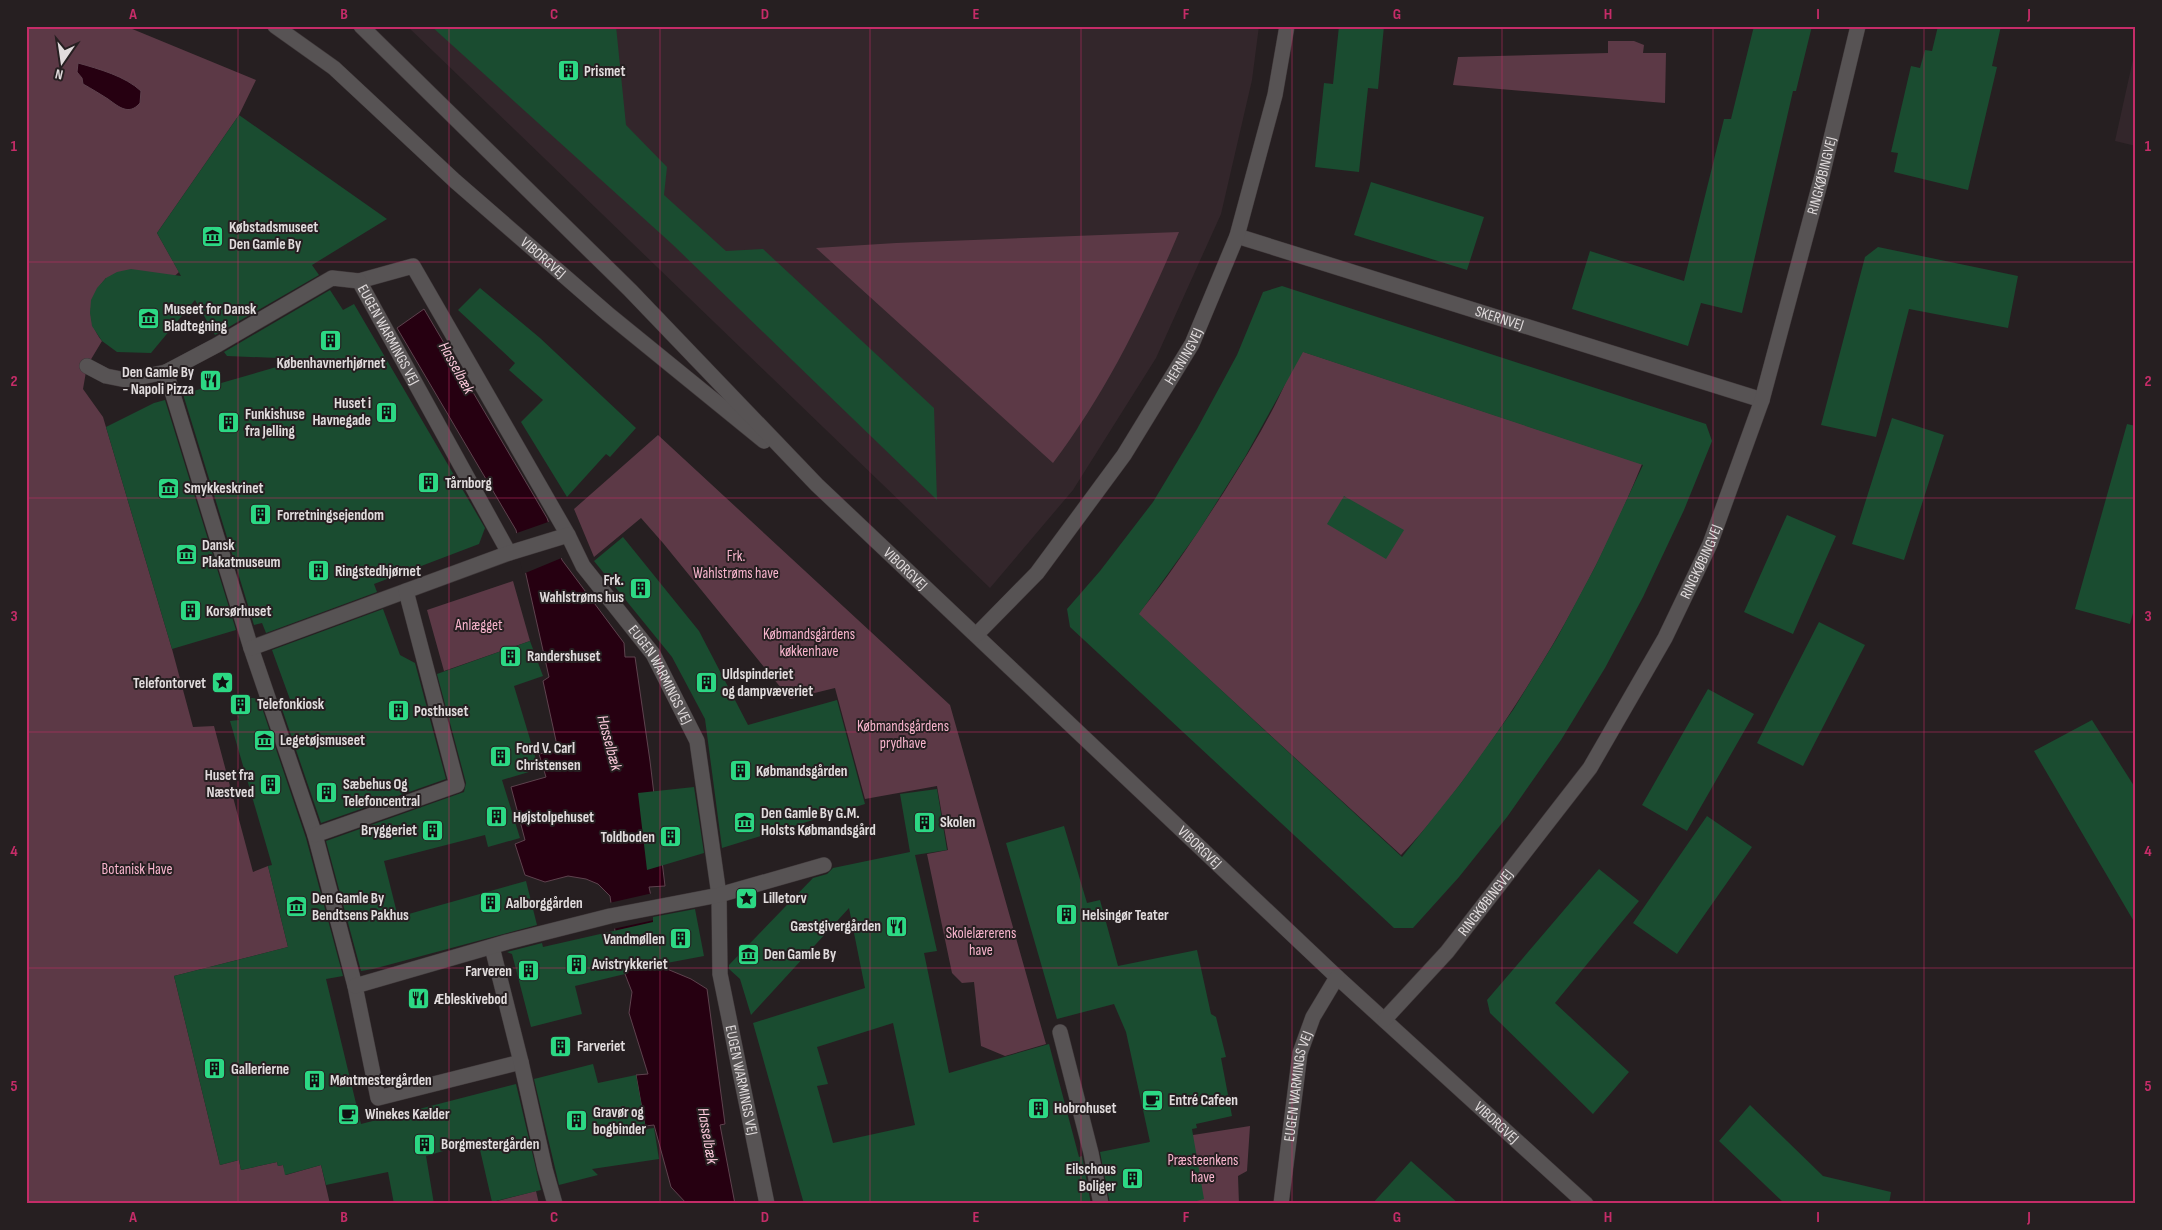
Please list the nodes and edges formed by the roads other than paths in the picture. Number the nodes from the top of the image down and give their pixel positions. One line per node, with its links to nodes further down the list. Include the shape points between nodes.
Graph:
1 (275, 26): 10 (street, VIBORGVEJ, via 334,68 442,170 608,314)
2 (362, 26): 10 (street, VIBORGVEJ, via 630,290)
3 (1286, 26): 5 (street, HERNINGVEJ, via 1275,95)
4 (1858, 26): 9 (street, RINGKØBINGVEJ)
5 (1237, 236): 9 (street, SKERNVEJ); 14 (street, HERNINGVEJ, via 1192,344 1124,455 1037,573)
6 (359, 281): 8 (street, EUGEN WARMINGS VEJ, via 332,278); 11 (street, EUGEN WARMINGS VEJ, via 413,266); 12 (street, EUGEN WARMINGS VEJ)
7 (87, 366): 8 (street, EUGEN WARMINGS VEJ, via 106,376 126,380)
8 (166, 372): 15 (street)
9 (1762, 400): 22 (street, RINGKØBINGVEJ, via 1710,544 1660,647 1590,768 1447,952)
10 (817, 485): 14 (street, VIBORGVEJ)
11 (563, 536): 12 (street); 18 (street, EUGEN WARMINGS VEJ, via 653,654 697,741)
12 (513, 552): 13 (street)
13 (406, 591): 15 (street); 16 (street, via 457,785)
14 (976, 635): 20 (street, VIBORGVEJ)
15 (251, 648): 16 (street)
16 (315, 836): 21 (street)
17 (824, 865): 18 (street)
18 (718, 895): 19 (street, via 610,916); 26 (street, EUGEN WARMINGS VEJ, via 720,974)
19 (492, 947): 21 (street); 24 (street)
20 (1337, 977): 22 (street, VIBORGVEJ); 28 (street, EUGEN WARMINGS VEJ, via 1312,1017 1300,1054)
21 (355, 986): 24 (street, via 378,1098)
22 (1385, 1018): 29 (street, VIBORGVEJ)
23 (1060, 1032): 27 (street)
24 (521, 1062): 25 (street, via 544,1170)
25 (555, 1204)
26 (767, 1204)
27 (1101, 1204)
28 (1280, 1204)
29 (1586, 1204)

